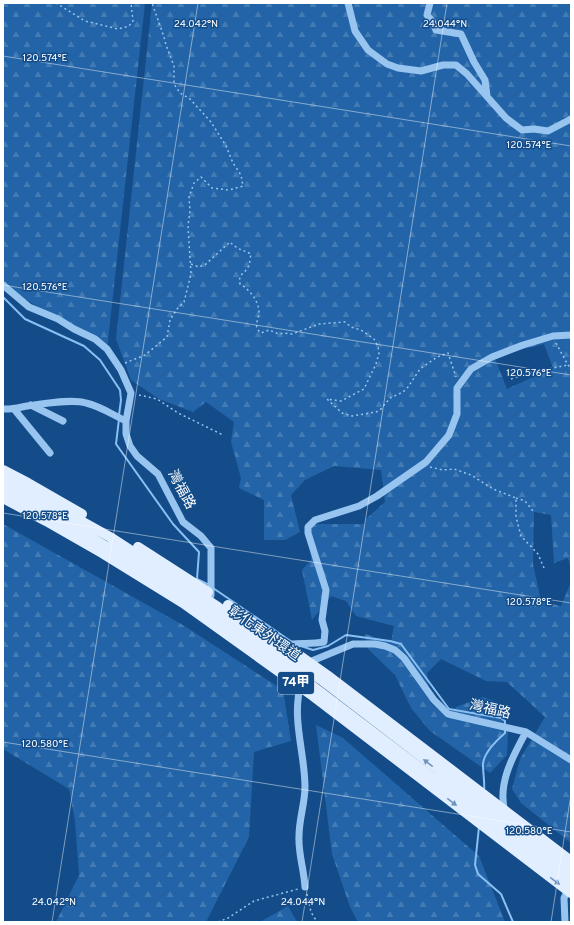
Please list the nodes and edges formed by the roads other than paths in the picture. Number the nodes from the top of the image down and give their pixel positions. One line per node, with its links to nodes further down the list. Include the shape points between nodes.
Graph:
1 (348, 3): 3 (street, via 355,31 368,50 387,64 421,71 444,65 456,65)
2 (430, 3): 3 (street, via 427,15 436,30 461,34 485,80)
3 (487, 97): 4 (street, via 506,118 522,130 548,131)
4 (571, 119)
5 (3, 284): 11 (street, 灣福路, via 29,307 58,319 95,339 107,349 121,370 131,393)
6 (571, 335): 18 (street, via 553,336 523,345 471,369 457,388 457,414 449,434 426,462 359,506 315,520 308,527 326,590 322,620 324,642 291,644)
7 (31, 405): 9 (street); 10 (street); 11 (street, via 86,402)
8 (3, 409): 9 (street)
9 (14, 409): 12 (street)
10 (63, 421)
11 (126, 421): 17 (street, 灣福路, via 126,434 130,446 137,456 158,474 183,522 211,548)
12 (50, 453)
13 (3, 470): 22 (main road, 74甲, bridge, via 113,531 196,583 327,675)
14 (3, 479): 23 (main road, 彰化東外環道 / 74甲, one-way to 14, bridge, via 323,681 218,607 110,537)
15 (3, 489): 24 (main road, 彰化東外環道 / 74甲, bridge, via 121,555 290,669)
16 (3, 498): 26 (main road, 74甲, one-way to 26, bridge, via 102,553 189,608 313,696)
17 (210, 578): 18 (street, 灣福路, via 214,598 218,603); 19 (street, 灣福路, via 213,605 224,616 284,659)
18 (286, 651): 19 (street, 灣福路)
19 (308, 663): 20 (street, 灣福路, via 352,644 385,646 404,658 434,700 448,714); 25 (street, via 298,701 305,788 298,835)
20 (526, 732): 21 (street); 23 (street, 灣福路, via 513,757 504,784 505,811 513,825)
21 (571, 760)
22 (571, 861)
23 (571, 871)
24 (571, 883): 27 (street, via 564,898)
25 (305, 887)
26 (571, 893)
27 (565, 922)

